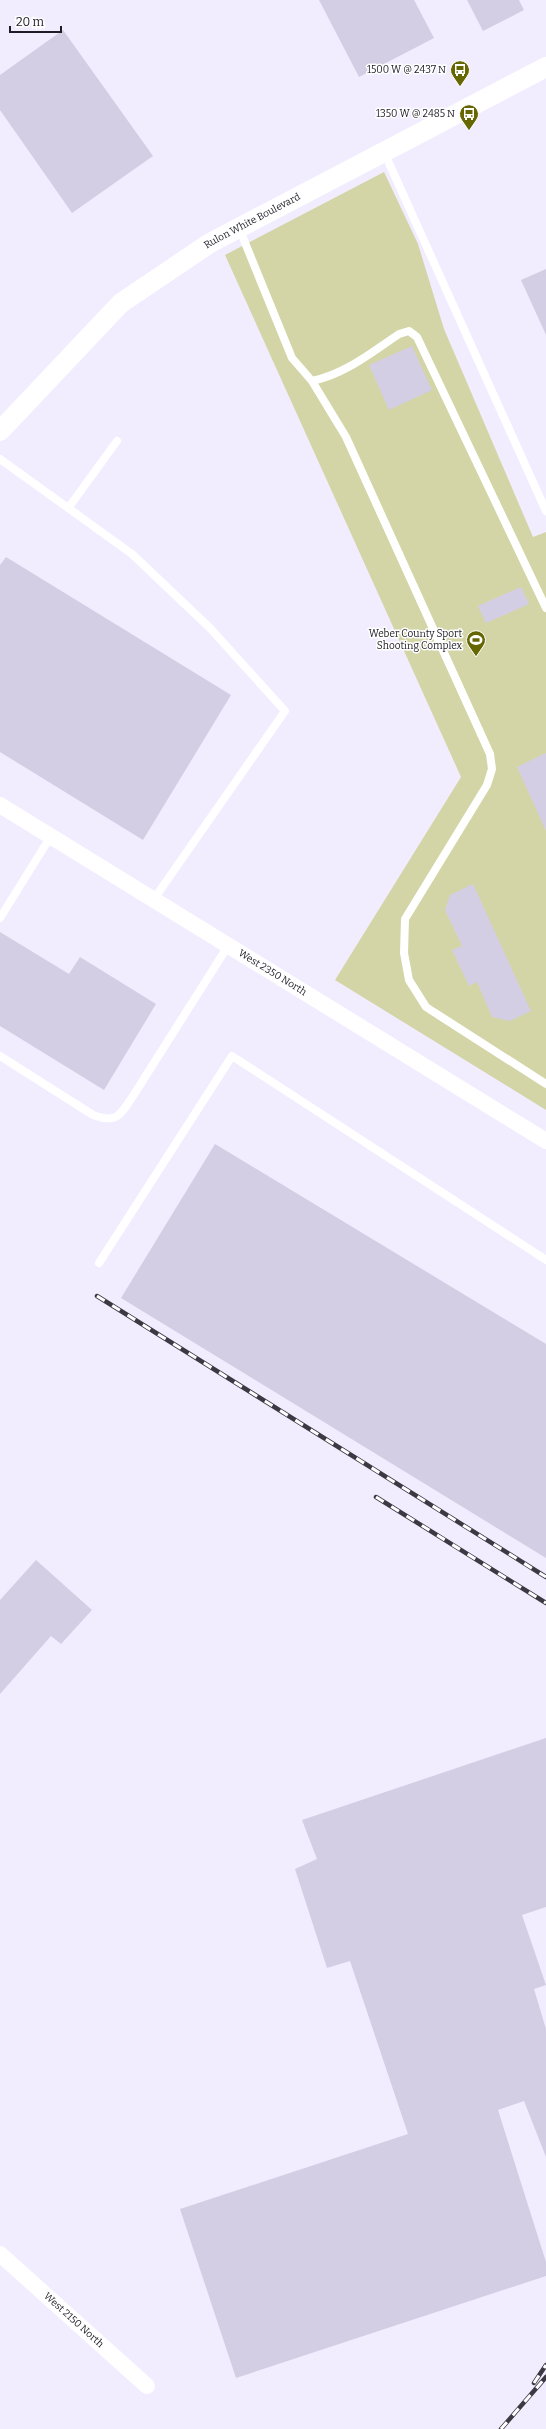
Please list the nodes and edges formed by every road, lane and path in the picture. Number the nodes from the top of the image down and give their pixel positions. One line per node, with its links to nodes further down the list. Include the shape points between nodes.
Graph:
1 (546, 67): 2 (street, Rulon White Boulevard)
2 (384, 152): 3 (street, Rulon White Boulevard); 9 (lane)
3 (239, 228): 4 (lane, via 292,358); 5 (street, Rulon White Boulevard, via 210,243 121,303)
4 (312, 381): 10 (lane, via 343,372 400,334 408,331 417,337); 17 (lane, via 346,437 490,754 492,769 487,785 405,919 404,953 409,980 426,1008)
5 (0, 431)
6 (117, 441): 8 (lane)
7 (0, 458): 8 (lane)
8 (69, 507): 13 (lane, via 132,554 199,617 285,712)
9 (546, 511)
10 (546, 608)
11 (0, 805): 12 (street, West 2350 North)
12 (51, 836): 13 (street, West 2350 North); 14 (lane)
13 (154, 899): 15 (street, West 2350 North)
14 (0, 918)
15 (228, 946): 16 (lane, via 133,1096 115,1118 109,1120 93,1115); 18 (street, West 2350 North)
16 (0, 1056)
17 (546, 1084)
18 (546, 1141)
19 (546, 1260): 20 (lane, via 232,1056)
20 (99, 1263)
21 (0, 2254): 22 (street, West 2150 North)
22 (147, 2386)

